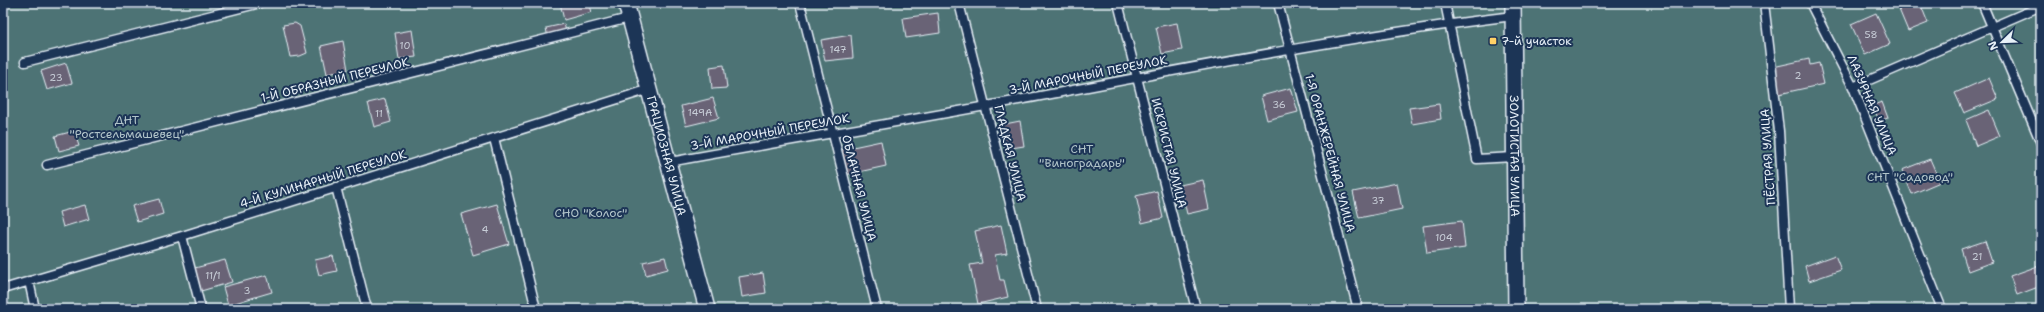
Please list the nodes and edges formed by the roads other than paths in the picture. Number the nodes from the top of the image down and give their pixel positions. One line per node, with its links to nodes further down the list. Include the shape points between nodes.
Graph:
1 (260, 3): 17 (lane)
2 (626, 3): 13 (street, ГРАЦИОЗНАЯ УЛИЦА)
3 (800, 3): 22 (lane, ОБЛАЧНАЯ УЛИЦА)
4 (959, 3): 21 (lane, ГЛАДКАЯ УЛИЦА)
5 (1118, 3): 18 (lane, ИСКРИСТАЯ УЛИЦА)
6 (1278, 3): 16 (lane, 1-Я ОРАНЖЕРЕЙНАЯ УЛИЦА)
7 (1445, 3): 14 (lane)
8 (1764, 3): 42 (lane, ПЁСТРАЯ УЛИЦА, via 1780,131)
9 (1810, 3): 19 (lane, ЛАЗУРНАЯ УЛИЦА)
10 (1982, 3): 15 (lane)
11 (2041, 6): 15 (lane)
12 (1513, 9): 14 (lane, 3-Й МАРОЧНЫЙ ПЕРЕУЛОК); 25 (street, ЗОЛОТИСТАЯ УЛИЦА)
13 (629, 18): 20 (street, ГРАЦИОЗНАЯ УЛИЦА); 27 (lane, 1-Й ОБРАЗНЫЙ ПЕРЕУЛОК)
14 (1449, 23): 16 (lane, 3-Й МАРОЧНЫЙ ПЕРЕУЛОК); 25 (lane, via 1477,159)
15 (1992, 27): 19 (lane); 24 (lane)
16 (1290, 49): 18 (lane, 3-Й МАРОЧНЫЙ ПЕРЕУЛОК); 40 (lane, 1-Я ОРАНЖЕРЕЙНАЯ УЛИЦА)
17 (25, 62)
18 (1137, 78): 21 (lane, 3-Й МАРОЧНЫЙ ПЕРЕУЛОК); 39 (lane, ИСКРИСТАЯ УЛИЦА)
19 (1853, 87): 43 (lane, ЛАЗУРНАЯ УЛИЦА)
20 (650, 89): 23 (lane, 4-Й КУЛИНАРНЫЙ ПЕРЕУЛОК); 26 (street, ГРАЦИОЗНАЯ УЛИЦА)
21 (985, 106): 22 (lane, 3-Й МАРОЧНЫЙ ПЕРЕУЛОК); 38 (lane, ГЛАДКАЯ УЛИЦА)
22 (833, 133): 26 (lane, 3-Й МАРОЧНЫЙ ПЕРЕУЛОК); 37 (lane, ОБЛАЧНАЯ УЛИЦА)
23 (494, 138): 28 (lane, 4-Й КУЛИНАРНЫЙ ПЕРЕУЛОК); 35 (lane)
24 (2041, 143)
25 (1514, 157): 41 (street, ЗОЛОТИСТАЯ УЛИЦА)
26 (669, 162): 36 (street, ГРАЦИОЗНАЯ УЛИЦА)
27 (47, 165)
28 (336, 187): 29 (lane, 4-Й КУЛИНАРНЫЙ ПЕРЕУЛОК); 34 (lane)
29 (182, 236): 30 (lane, 4-Й КУЛИНАРНЫЙ ПЕРЕУЛОК); 33 (lane)
30 (28, 281): 31 (lane, 4-Й КУЛИНАРНЫЙ ПЕРЕУЛОК); 32 (lane)
31 (3, 289)
32 (35, 309)
33 (201, 309)
34 (367, 309)
35 (536, 309)
36 (707, 309)
37 (877, 309)
38 (1038, 309)
39 (1196, 309)
40 (1358, 309)
41 (1516, 309)
42 (1789, 309)
43 (1942, 309)

